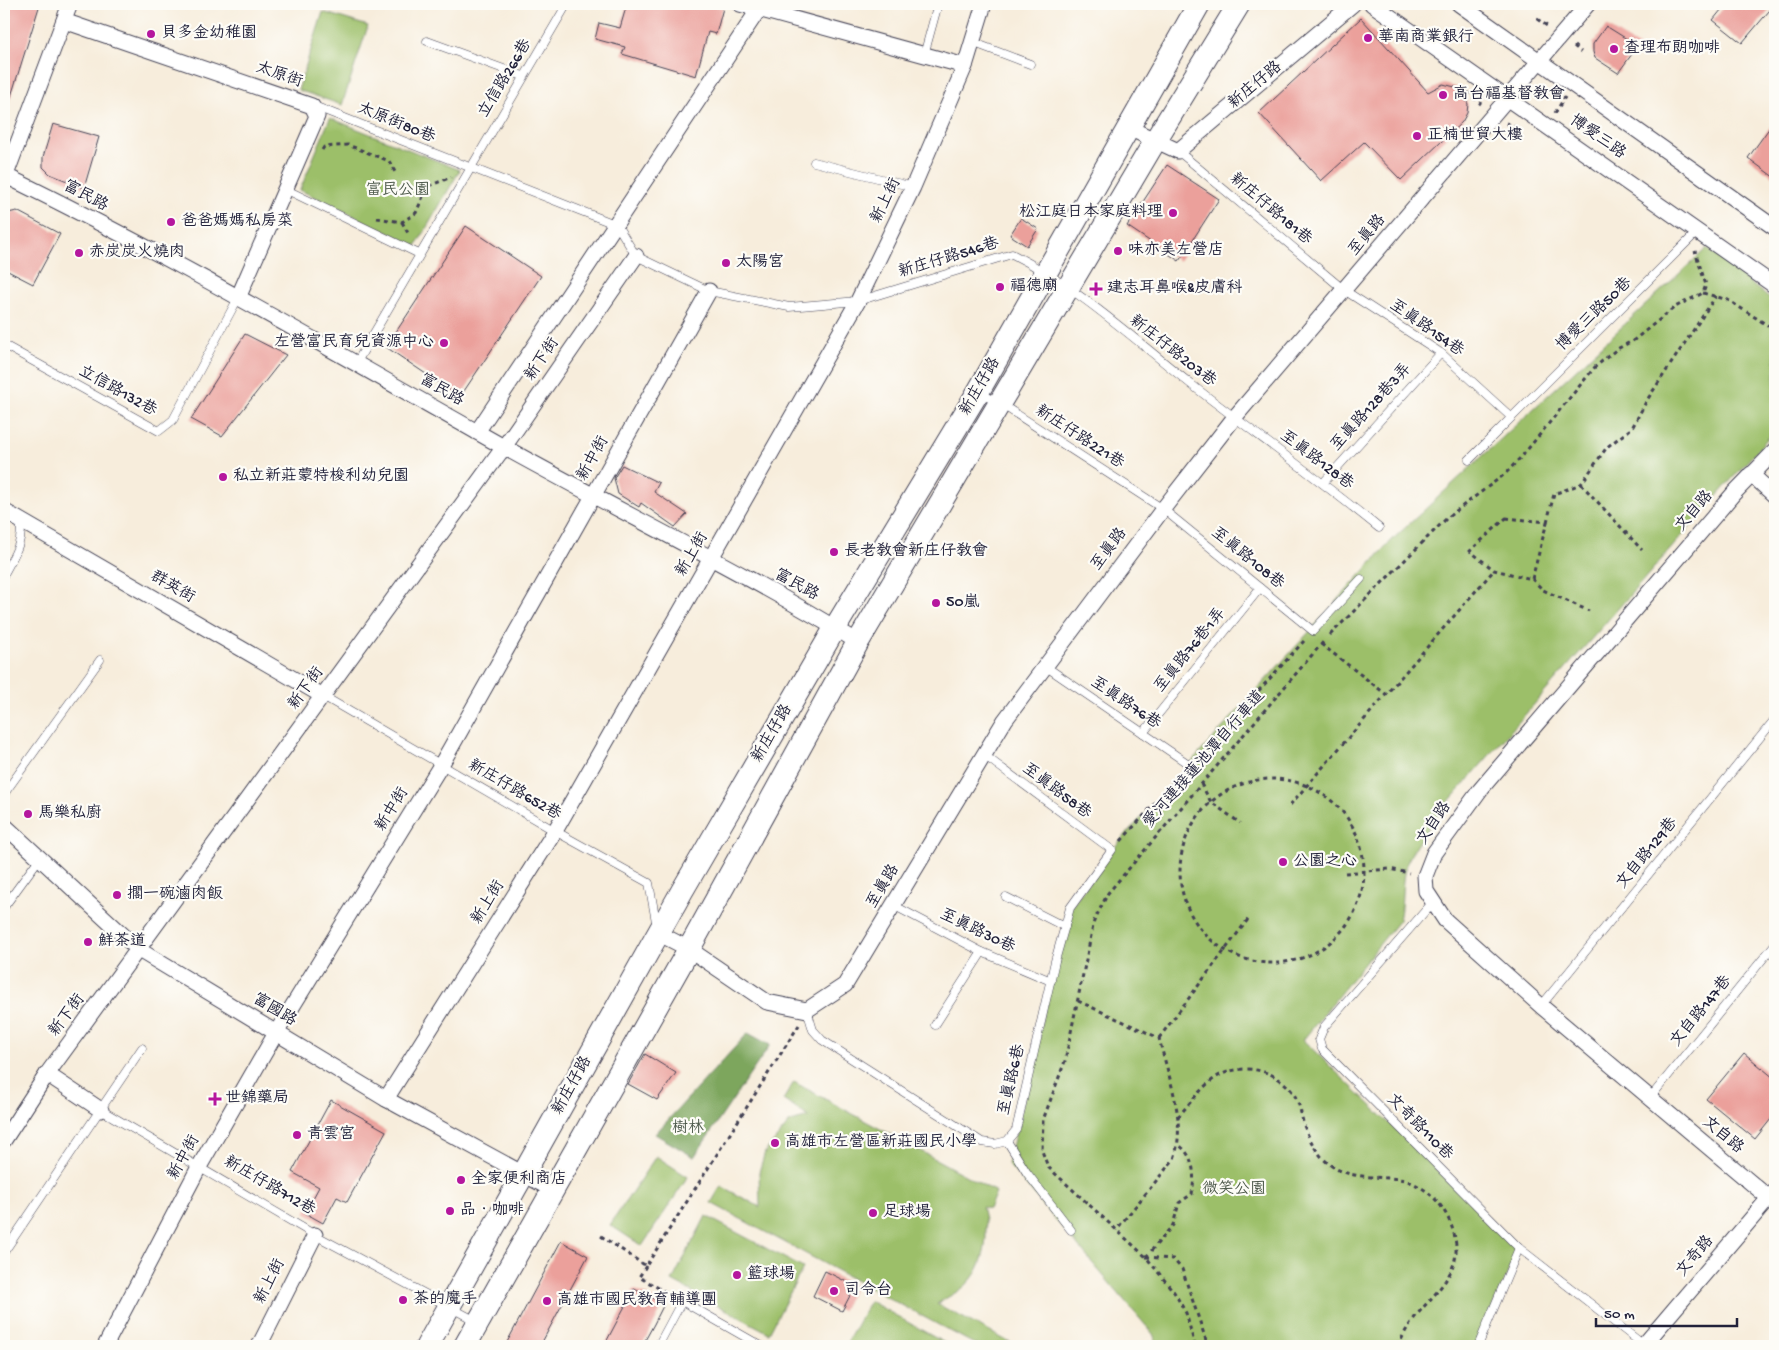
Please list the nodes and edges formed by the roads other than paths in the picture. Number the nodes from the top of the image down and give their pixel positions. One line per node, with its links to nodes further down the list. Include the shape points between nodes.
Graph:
1 (70, 4): 13 (street)
2 (567, 4): 20 (lane, 立信路266巷)
3 (740, 4): 12 (street)
4 (938, 4): 16 (lane)
5 (984, 4): 15 (street, 新上街)
6 (1199, 4): 23 (street, 新庄仔路)
7 (1240, 4): 24 (street, 新庄仔路)
8 (1353, 4): 25 (street, 新庄仔路)
9 (1372, 4): 21 (street, 博愛三路)
10 (1459, 4): 17 (street, 博愛三路)
11 (1588, 4): 17 (street, 至真路)
12 (759, 9): 16 (street); 31 (street, 新下街)
13 (64, 21): 22 (street, 太原街); 28 (street)
14 (427, 40): 20 (lane)
15 (972, 42): 18 (lane); 19 (street, 新上街)
16 (924, 55): 19 (street)
17 (1540, 60): 21 (street, 至真路); 32 (street, 博愛三路)
18 (1030, 64)
19 (966, 66): 29 (street, 新上街)
20 (523, 76): 27 (lane, 立信路266巷)
21 (1508, 97): 33 (street, 博愛三路); 39 (street, 至真路)
22 (312, 106): 27 (lane, 太原街80巷); 30 (street, 太原街, via 317,116)
23 (1129, 128): 24 (street); 36 (street, 新庄仔路)
24 (1155, 140): 25 (street); 38 (street, 新庄仔路)
25 (1178, 151): 39 (lane, 新庄仔路181巷)
26 (814, 162): 29 (lane)
27 (469, 168): 31 (lane, 太原街80巷); 34 (lane, 立信路266巷)
28 (4, 177): 41 (street, 富民路)
29 (913, 187): 42 (street, 新上街)
30 (286, 190): 34 (lane); 41 (street, 太原街)
31 (617, 224): 35 (lane); 50 (street, 新下街)
32 (1775, 228)
33 (1695, 235): 37 (street, 博愛三路); 48 (lane, 博愛三路50巷)
34 (420, 254): 45 (lane, 立信路266巷)
35 (636, 256): 40 (lane, 新庄仔路546巷); 51 (street, 新下街)
36 (1045, 275): 38 (lane, 新庄仔路546巷); 42 (lane, 新庄仔路546巷, via 1012,254); 46 (street, 新庄仔路)
37 (1775, 286)
38 (1069, 289): 47 (street, 新庄仔路); 49 (lane, 新庄仔路203巷)
39 (1344, 290): 44 (lane, 至真路154巷); 49 (street, 至真路)
40 (709, 291): 42 (lane, 新庄仔路546巷, via 789,307); 56 (street, 新中街)
41 (238, 298): 43 (lane, 立信路132巷, via 173,420 159,431); 45 (street, 富民路)
42 (858, 301): 62 (street, 新上街)
43 (4, 345)
44 (1441, 353): 48 (lane, 至真路154巷); 55 (lane, 至真路128巷3弄)
45 (357, 362): 50 (street, 富民路)
46 (978, 392): 47 (lane, 新庄仔路221巷); 66 (street, 新庄仔路)
47 (1001, 404): 58 (lane, 新庄仔路221巷); 67 (street, 新庄仔路)
48 (1510, 416): 53 (lane, 博愛三路50巷)
49 (1234, 418): 55 (lane, 至真路128巷); 58 (street, 至真路)
50 (477, 432): 51 (street, 富民路)
51 (504, 447): 56 (street, 富民路); 70 (street, 新下街)
52 (1775, 450): 54 (street, 文自路)
53 (1468, 460)
54 (1751, 474): 57 (street); 82 (street, 文自路, via 1480,790 1434,853 1425,876 1426,891)
55 (1324, 482): 61 (lane, 至真路128巷)
56 (594, 494): 62 (street, 富民路); 74 (street, 新中街)
57 (1775, 496)
58 (1162, 509): 65 (lane, 至真路108巷); 69 (street, 至真路)
59 (4, 511): 60 (street, 群英街)
60 (20, 520): 63 (lane, via 21,543); 70 (street, 群英街)
61 (1379, 528)
62 (711, 559): 66 (street, 富民路); 78 (street, 新上街)
63 (4, 574)
64 (1361, 579): 65 (lane, 至真路108巷, via 1313,631)
65 (1260, 588): 72 (lane, 至真路76巷1弄)
66 (835, 628): 67 (street, 富民路); 86 (street, 新庄仔路)
67 (858, 642): 88 (street, 新庄仔路)
68 (100, 660): 76 (lane)
69 (1045, 666): 72 (lane, 至真路76巷); 73 (street, 至真路)
70 (323, 696): 74 (lane, 新庄仔路652巷); 89 (street, 新下街)
71 (1775, 719): 92 (lane, 文自路129巷)
72 (1143, 733): 75 (lane, 至真路76巷)
73 (984, 755): 79 (lane, 至真路58巷); 83 (street, 至真路)
74 (441, 765): 78 (lane, 新庄仔路652巷); 95 (street, 新中街)
75 (1190, 765)
76 (4, 794)
77 (4, 825): 80 (street, 富國路)
78 (555, 831): 86 (lane, 新庄仔路652巷, via 649,883); 99 (street, 新上街)
79 (1112, 850): 85 (lane, 至真路6巷, via 1070,908)
80 (39, 859): 84 (lane); 89 (street, 富國路)
81 (1006, 897): 85 (lane)
82 (1433, 902): 92 (street, 文自路, via 1445,920); 109 (lane, 文奇路110巷, via 1324,1027 1319,1039 1322,1049)
83 (893, 905): 90 (lane, 至真路30巷); 93 (street, 至真路, via 845,984)
84 (4, 907)
85 (1065, 927): 91 (lane, 至真路6巷)
86 (658, 933): 88 (street); 104 (street, 新庄仔路)
87 (1775, 944): 98 (lane, 文自路147巷)
88 (689, 949): 93 (street, via 766,1002); 105 (street, 新庄仔路)
89 (139, 950): 95 (street, 富國路); 97 (street, 新下街)
90 (982, 952): 91 (lane, 至真路30巷); 94 (lane)
91 (1051, 981): 102 (lane, 至真路6巷, via 1016,1130)
92 (1541, 1006): 98 (street, 文自路)
93 (807, 1010): 102 (lane, via 812,1030 822,1040 982,1142)
94 (935, 1025)
95 (276, 1033): 99 (street, 富國路); 103 (street, 新中街)
96 (142, 1048): 100 (lane)
97 (47, 1074): 100 (street, 新庄仔路712巷); 101 (street, 新下街)
98 (1650, 1098): 106 (street, 文自路)
99 (386, 1099): 104 (street, 富國路)
100 (100, 1110): 103 (lane, 新庄仔路712巷); 110 (lane)
101 (4, 1140)
102 (1008, 1141): 107 (lane, via 1027,1173)
103 (199, 1167): 108 (lane, 新庄仔路712巷); 113 (street, 新中街)
104 (524, 1175): 105 (street, 富國路); 111 (street, 新庄仔路)
105 (553, 1190): 112 (street, 新庄仔路)
106 (1773, 1197): 120 (street, 文奇路)
107 (1071, 1230)
108 (315, 1235): 111 (lane, 新庄仔路712巷); 114 (street, 新上街)
109 (1519, 1248): 119 (lane); 120 (lane, 文奇路110巷)
110 (4, 1252)
111 (449, 1306): 112 (lane, 新庄仔路712巷); 115 (street, 新庄仔路)
112 (478, 1323): 116 (street, 新庄仔路)
113 (105, 1346)
114 (259, 1346)
115 (427, 1346)
116 (465, 1346)
117 (658, 1346): 118 (lane, via 682,1301)
118 (761, 1346)
119 (1478, 1346)
120 (1644, 1346)

